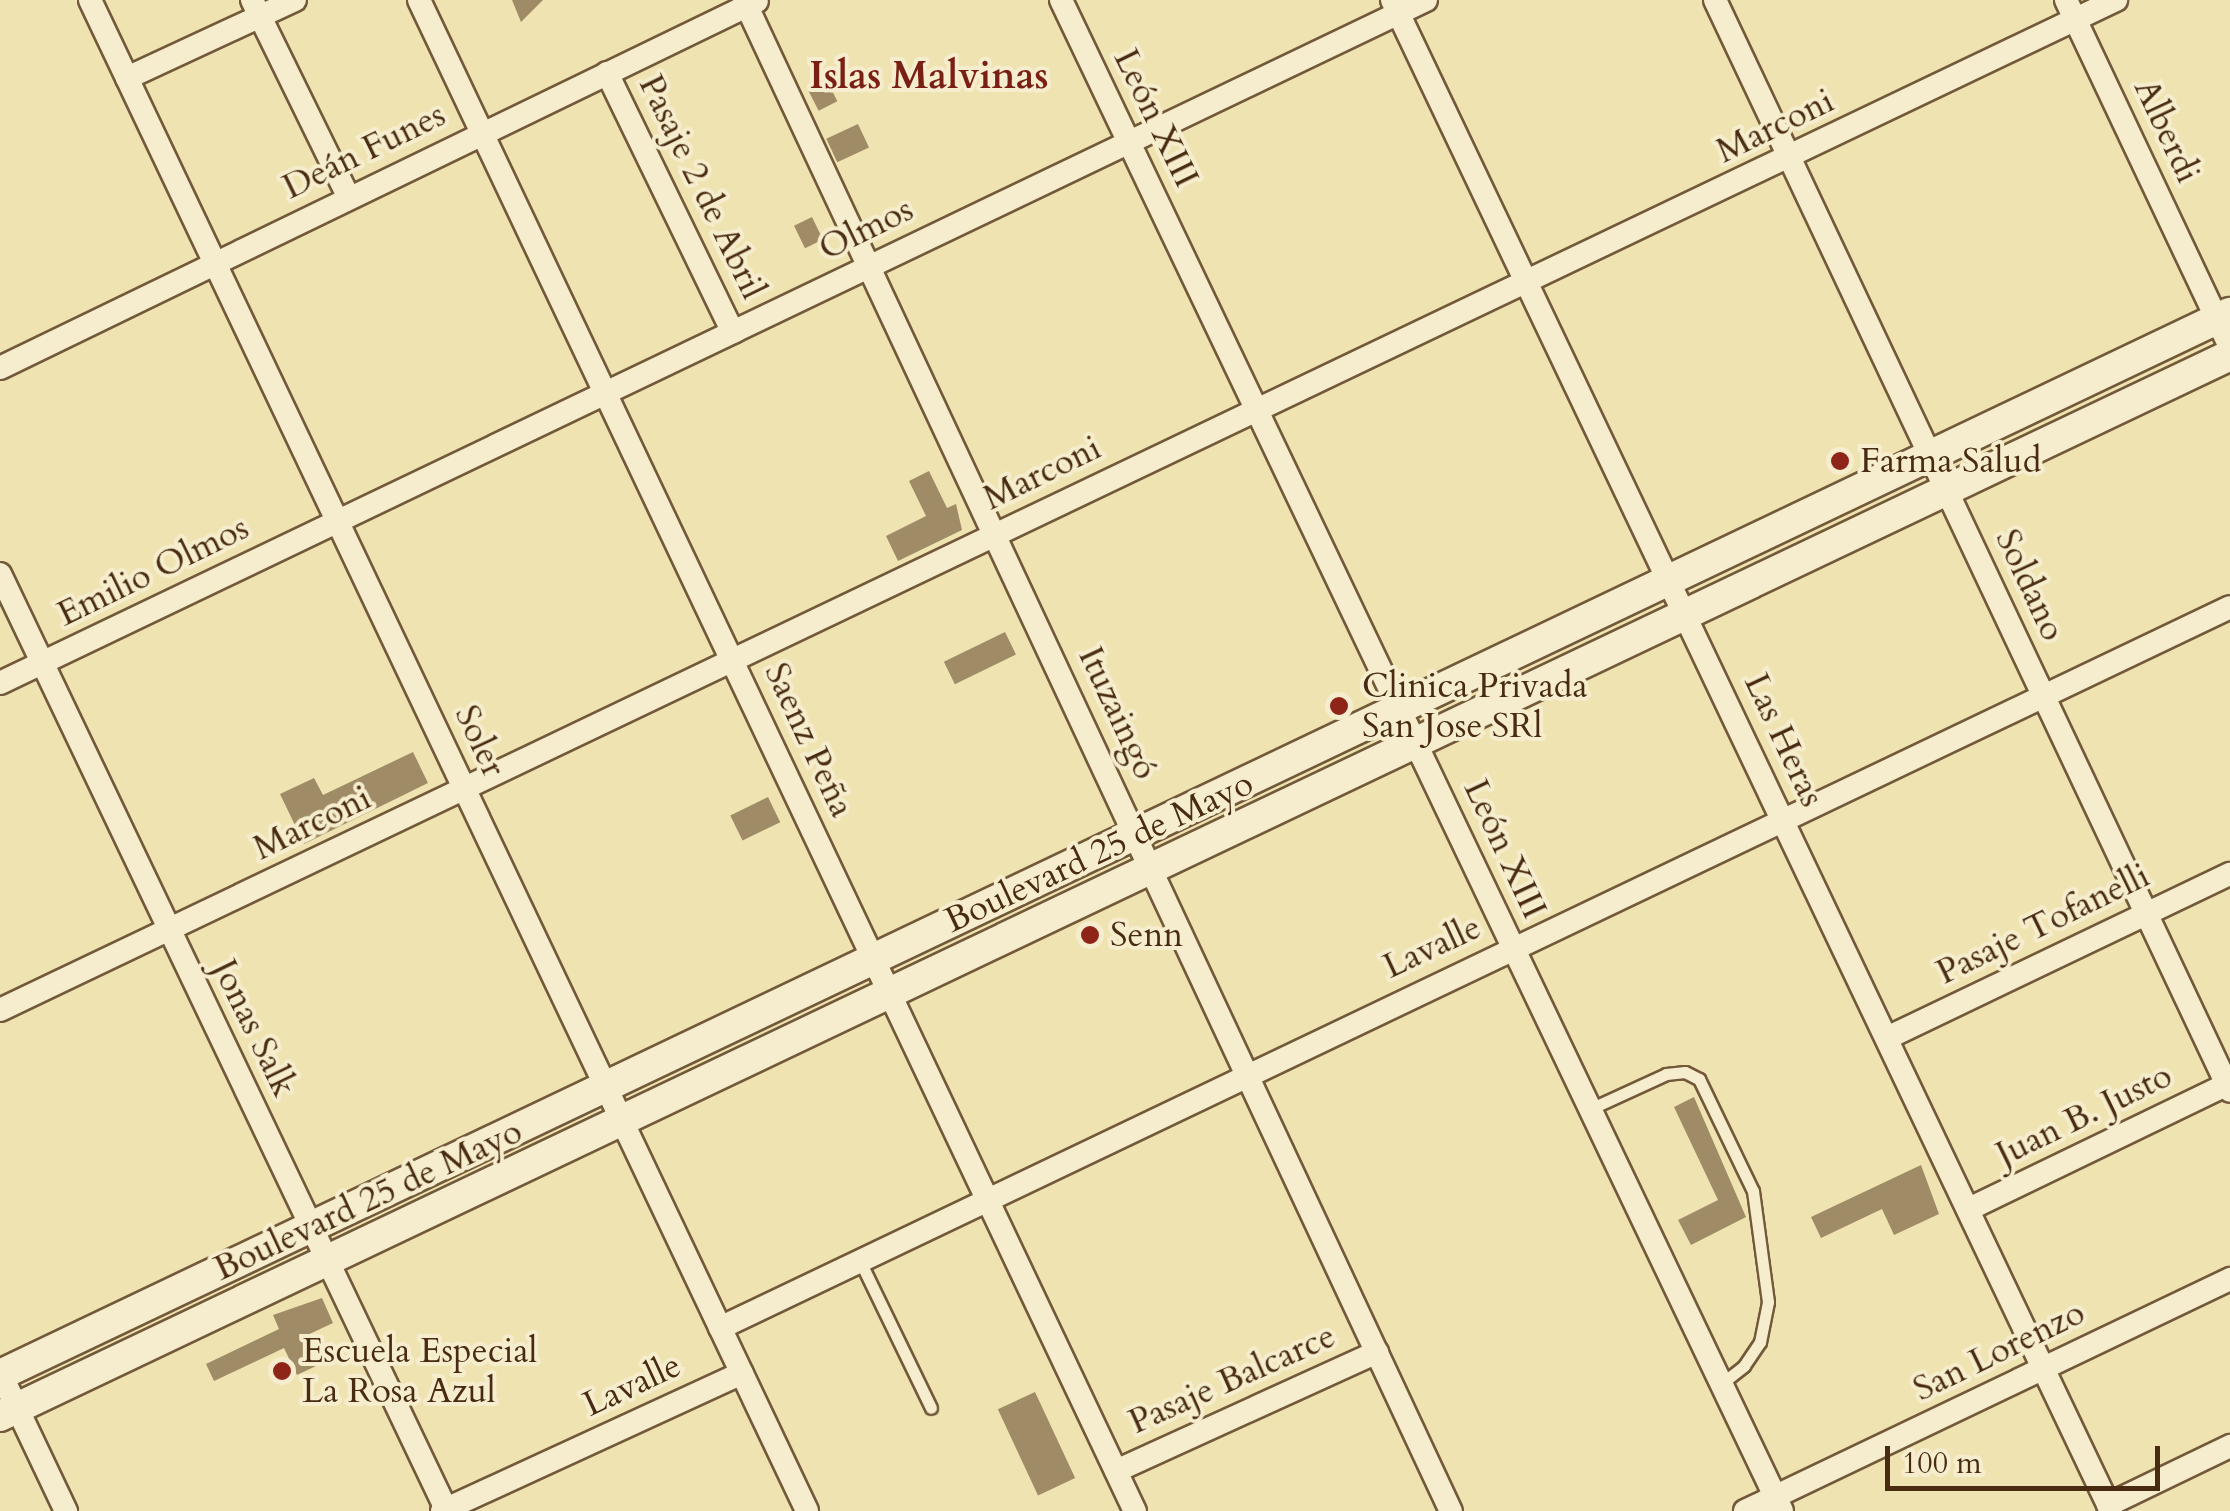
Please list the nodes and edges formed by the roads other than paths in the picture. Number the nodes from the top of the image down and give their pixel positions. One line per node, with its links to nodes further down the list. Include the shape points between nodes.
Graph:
1 (90, 0): 13 (street, Soler)
2 (295, 0): 10 (street)
3 (419, 0): 14 (street, Saenz Peña)
4 (1061, 0): 15 (street, León XIII)
5 (1426, 0): 9 (street, Olmos)
6 (1715, 0): 16 (street, Soldano)
7 (2116, 0): 11 (street, Marconi)
8 (750, 2): 12 (street, Deán Funes); 19 (street, Ituzaingó)
9 (1395, 6): 15 (street, Olmos); 20 (street, Las Heras)
10 (256, 8): 13 (street); 17 (street)
11 (2070, 10): 16 (street, Marconi); 21 (street, Alberdi)
12 (608, 73): 14 (street, Deán Funes); 22 (street, Pasaje 2 de Abril)
13 (127, 78): 18 (street, Soler)
14 (482, 134): 17 (street, Deán Funes); 25 (street, Saenz Peña)
15 (1129, 142): 19 (street, Olmos); 26 (street, León XIII)
16 (1789, 158): 20 (street, Marconi); 27 (street, Soldano)
17 (349, 198): 18 (street, Deán Funes)
18 (214, 262): 24 (street, Deán Funes); 29 (street, Soler)
19 (870, 266): 22 (street, Olmos); 30 (street, Ituzaingó)
20 (1527, 282): 26 (street, Marconi); 32 (street, Las Heras)
21 (2226, 327): 27 (street, Boulevard 25 de Mayo)
22 (733, 332): 25 (street, Olmos)
23 (2230, 355): 28 (street, Boulevard 25 de Mayo)
24 (0, 368)
25 (606, 393): 29 (street, Olmos); 35 (street, Saenz Peña)
26 (1256, 409): 30 (street, Marconi); 39 (street, León XIII)
27 (1930, 456): 28 (street, Soldano); 32 (street, Boulevard 25 de Mayo)
28 (1946, 490): 34 (street, Boulevard 25 de Mayo); 38 (street, Soldano)
29 (337, 522): 36 (street, Emilio Olmos); 41 (street, Soler)
30 (996, 534): 35 (street, Marconi); 43 (street, Ituzaingó)
31 (0, 574): 36 (street, Jonas Salk)
32 (1669, 581): 34 (street, Las Heras); 39 (street, Boulevard 25 de Mayo)
33 (2230, 608): 38 (street, Lavalle)
34 (1685, 614): 40 (street, Boulevard 25 de Mayo); 42 (street, Las Heras)
35 (732, 660): 41 (street, Marconi); 49 (street, Saenz Peña)
36 (42, 664): 37 (street, Emilio Olmos); 47 (street, Jonas Salk)
37 (0, 684)
38 (2043, 696): 42 (street, Lavalle); 46 (street, Soldano)
39 (1399, 709): 40 (street, León XIII); 43 (street, Boulevard 25 de Mayo)
40 (1416, 743): 44 (street, Boulevard 25 de Mayo); 48 (street, León XIII)
41 (464, 789): 47 (street, Marconi); 55 (street, Soler)
42 (1783, 819): 48 (street, Lavalle); 52 (street, Las Heras)
43 (1136, 834): 44 (street, Ituzaingó); 49 (street, Boulevard 25 de Mayo)
44 (1152, 868): 50 (street, Boulevard 25 de Mayo); 53 (street, Ituzaingó)
45 (2230, 874): 46 (street, Pasaje Tofanelli)
46 (2146, 914): 52 (street, Pasaje Tofanelli); 54 (street, Soldano)
47 (169, 930): 51 (street, Marconi); 60 (street, Jonas Salk)
48 (1513, 947): 53 (street, Lavalle); 56 (street, León XIII)
49 (875, 959): 50 (street, Saenz Peña); 55 (street, Boulevard 25 de Mayo)
50 (890, 993): 57 (street, Boulevard 25 de Mayo); 58 (street, Saenz Peña)
51 (0, 1010)
52 (1887, 1038): 59 (street, Las Heras)
53 (1247, 1073): 58 (street, Lavalle); 65 (street, Ituzaingó)
54 (2229, 1086): 59 (street, Juan B. Justo)
55 (606, 1087): 57 (street, Soler); 60 (street, Boulevard 25 de Mayo)
56 (1590, 1109): 69 (street, León XIII); 69 (lane, via 1666,1074 1685,1072 1699,1079 1754,1190 1768,1302 1760,1342)
57 (622, 1121): 62 (street, Boulevard 25 de Mayo); 64 (street, Soler)
58 (988, 1199): 61 (street, Lavalle); 73 (street, Saenz Peña)
59 (1968, 1209): 66 (street, Las Heras)
60 (311, 1227): 62 (street, Jonas Salk); 67 (street, Boulevard 25 de Mayo)
61 (860, 1260): 64 (street, Lavalle); 70 (lane)
62 (327, 1261): 71 (street, Boulevard 25 de Mayo); 76 (street, Jonas Salk)
63 (2230, 1279): 66 (street, San Lorenzo)
64 (720, 1328): 68 (street, Soler)
65 (1377, 1352): 73 (street, Pasaje Balcarce); 80 (street, Ituzaingó)
66 (2044, 1368): 74 (street, San Lorenzo); 75 (street, Las Heras)
67 (0, 1374): 71 (street)
68 (742, 1374): 76 (street, Lavalle); 78 (street, Soler)
69 (1721, 1384): 74 (street, León XIII)
70 (931, 1408)
71 (9, 1412): 77 (street)
72 (2230, 1446): 75 (street)
73 (1116, 1471): 79 (street, Saenz Peña)
74 (1778, 1504): 81 (street, San Lorenzo)
75 (2110, 1508)
76 (445, 1510)
77 (66, 1511)
78 (807, 1511)
79 (1135, 1511)
80 (1452, 1511)
81 (1745, 1511)

